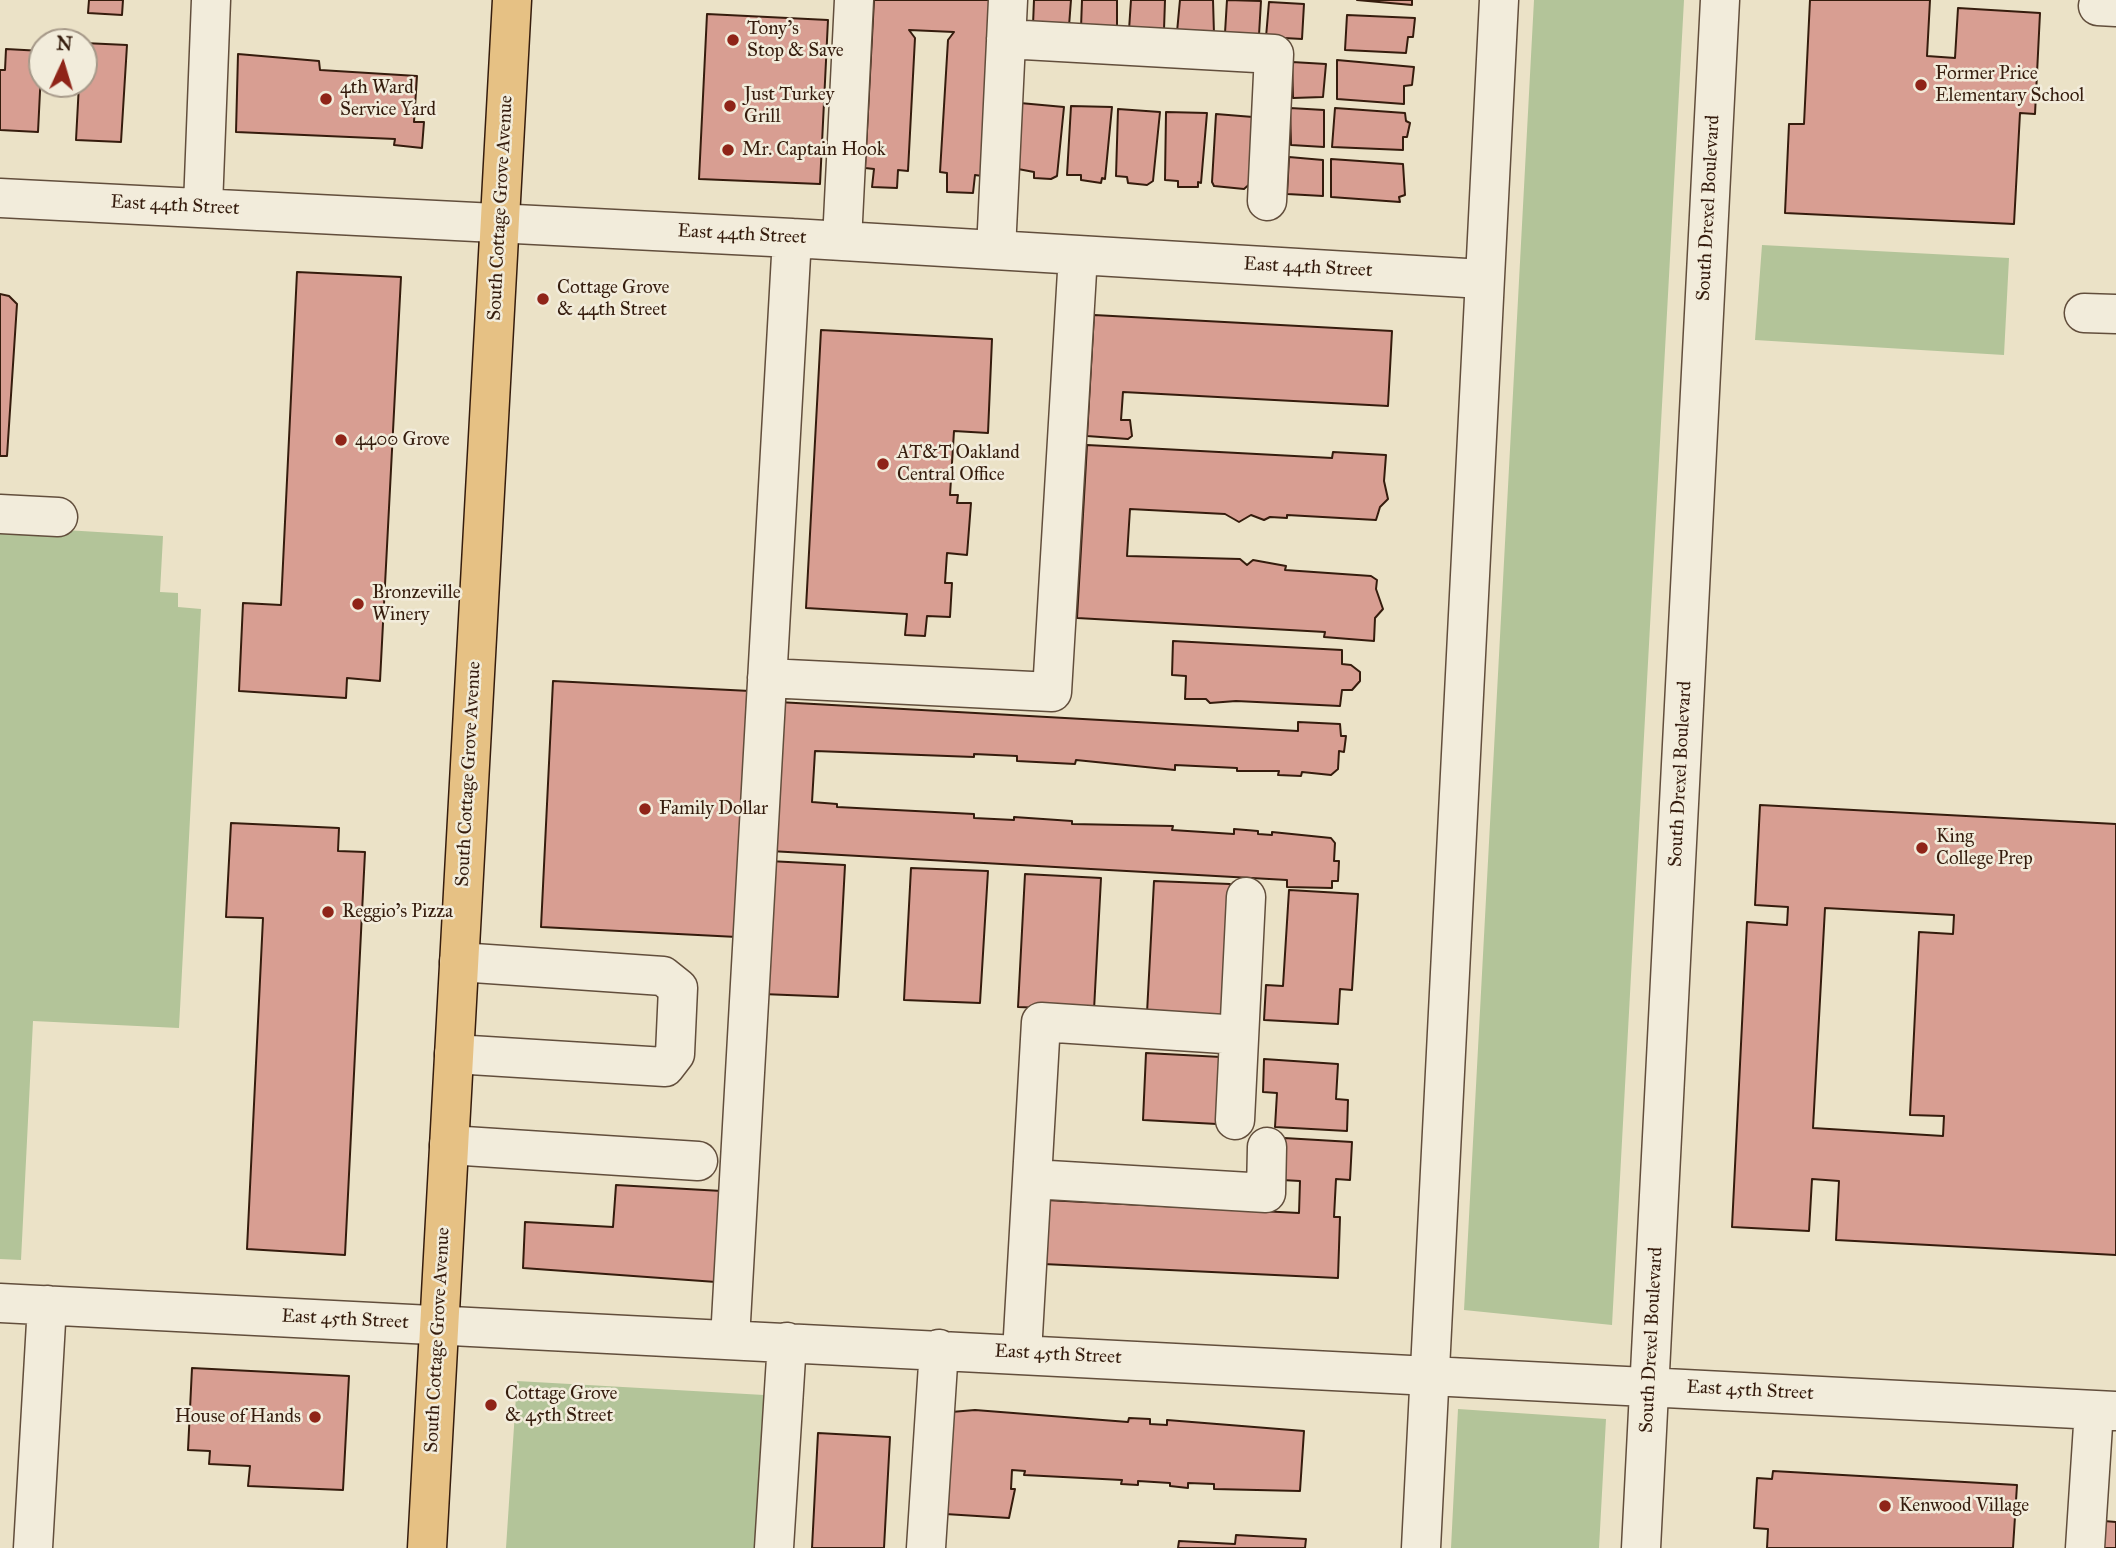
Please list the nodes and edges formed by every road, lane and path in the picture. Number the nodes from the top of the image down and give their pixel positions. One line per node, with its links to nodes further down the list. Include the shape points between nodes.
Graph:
1 (211, 0): 10 (street)
2 (512, 0): 11 (main road, South Cottage Grove Avenue)
3 (854, 0): 13 (street)
4 (1008, 0): 7 (street)
5 (1499, 0): 16 (street)
6 (1720, 0): 37 (street, South Drexel Boulevard)
7 (1006, 39): 9 (street, via 1274,54); 14 (street)
8 (0, 198): 10 (street, East 44th Street)
9 (1267, 201)
10 (203, 206): 11 (street, East 44th Street)
11 (500, 222): 12 (street, East 44th Street); 21 (main road, South Cottage Grove Avenue)
12 (792, 238): 13 (street, East 44th Street); 19 (street)
13 (842, 241): 14 (street, East 44th Street)
14 (996, 250): 15 (street, East 44th Street)
15 (1078, 255): 16 (street, East 44th Street); 19 (street, via 1052,692)
16 (1483, 279): 36 (street)
17 (0, 514): 18 (street)
18 (58, 517)
19 (767, 678): 32 (street)
20 (1246, 897): 22 (street)
21 (459, 962): 23 (main road, South Cottage Grove Avenue); 23 (street, via 663,976 678,988 675,1054 665,1067)
22 (1239, 1035): 24 (street); 28 (street, via 1041,1022)
23 (454, 1054): 25 (main road, South Cottage Grove Avenue)
24 (1235, 1119)
25 (449, 1145): 27 (street); 31 (main road, South Cottage Grove Avenue)
26 (1267, 1147): 28 (street, via 1266,1193)
27 (698, 1161)
28 (1032, 1179): 35 (street)
29 (0, 1303): 30 (street, East 45th Street)
30 (47, 1305): 31 (street, East 45th Street); 39 (street)
31 (439, 1325): 32 (street, East 45th Street); 40 (main road, South Cottage Grove Avenue)
32 (730, 1339): 33 (street, East 45th Street)
33 (787, 1342): 34 (street, East 45th Street); 41 (street)
34 (939, 1349): 35 (street, East 45th Street); 42 (street)
35 (1022, 1353): 36 (street, East 45th Street)
36 (1431, 1374): 37 (street, East 45th Street); 43 (street)
37 (1650, 1385): 38 (street, East 45th Street); 44 (street, South Drexel Boulevard)
38 (2105, 1410): 45 (street)
39 (33, 1548)
40 (427, 1548)
41 (774, 1548)
42 (926, 1548)
43 (1421, 1548)
44 (1641, 1548)
45 (2085, 1548)

